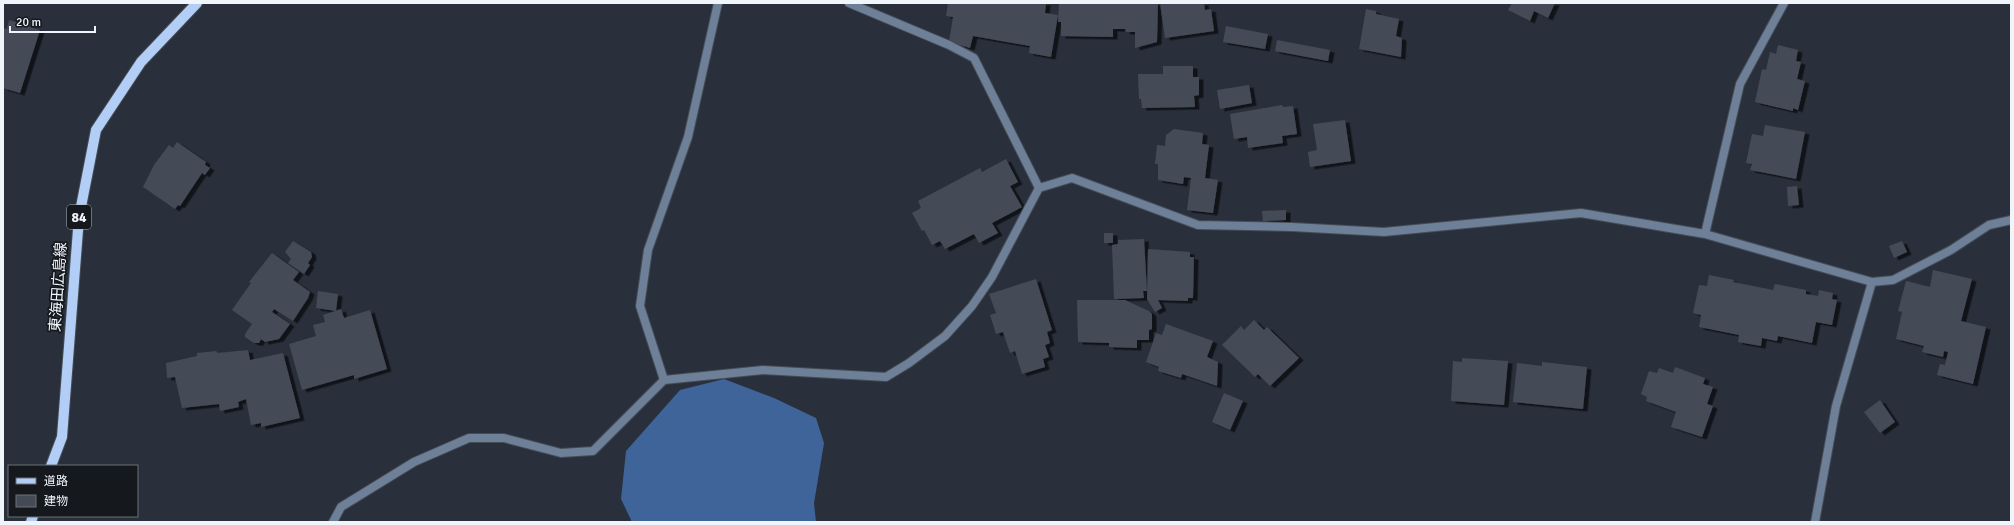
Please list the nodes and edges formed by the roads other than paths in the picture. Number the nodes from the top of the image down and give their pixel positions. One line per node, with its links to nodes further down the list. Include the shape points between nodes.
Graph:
1 (197, 3): 10 (main road, 東海田広島線 / 84, via 141,62 96,130 79,216 62,436)
2 (718, 3): 9 (street, via 688,137 648,250 640,306)
3 (849, 3): 5 (street, via 974,58)
4 (1784, 3): 7 (street, via 1740,84)
5 (1039, 188): 7 (street, via 1072,178 1198,225 1292,226 1384,232 1580,214); 9 (street, via 992,277 972,306 945,336 886,377 763,370)
6 (2011, 220): 8 (street, via 1989,224 1951,250 1893,280)
7 (1705, 234): 8 (street)
8 (1872, 282): 12 (street, via 1836,406)
9 (664, 380): 11 (street, via 593,451 561,452 504,438 469,438 414,462 342,507)
10 (52, 465)
11 (333, 522)
12 (1815, 522)

